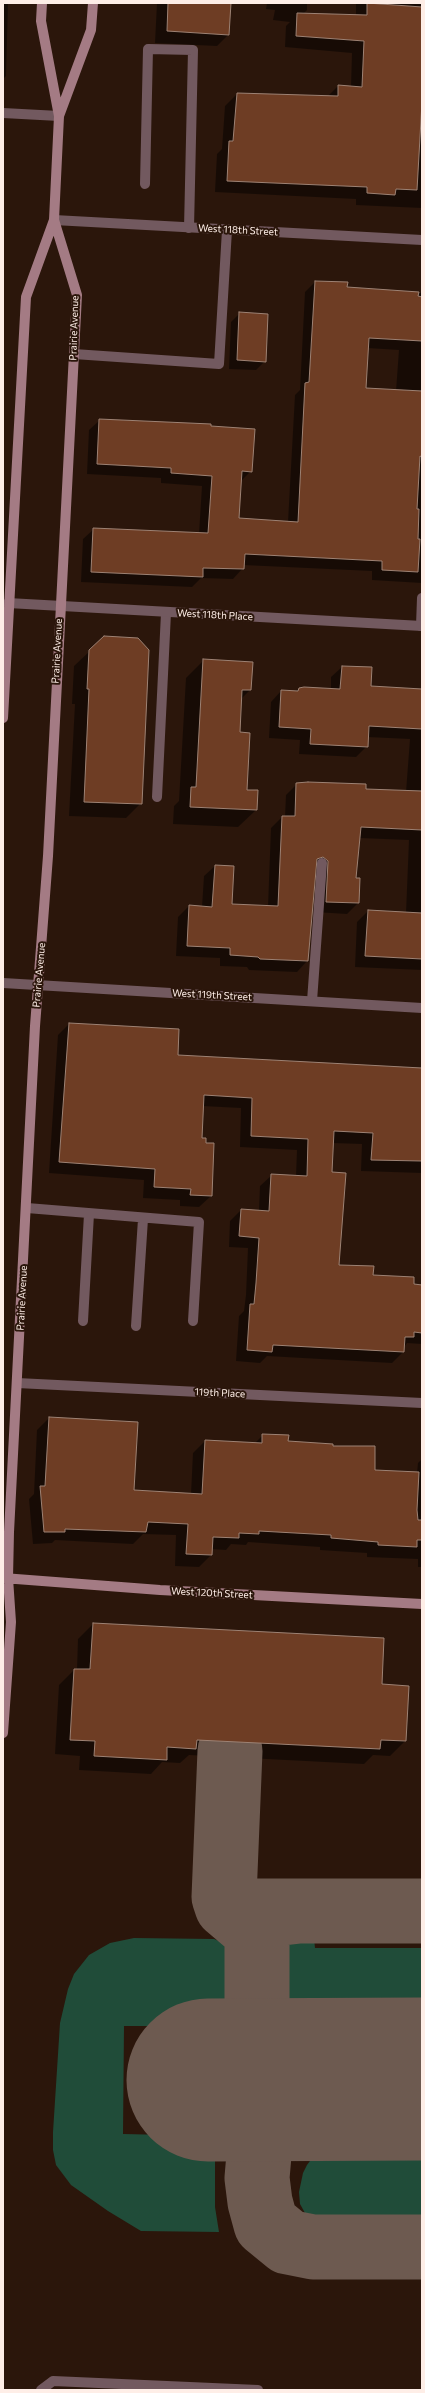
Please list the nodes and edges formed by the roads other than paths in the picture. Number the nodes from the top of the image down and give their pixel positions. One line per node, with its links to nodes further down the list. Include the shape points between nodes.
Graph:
1 (42, 3): 4 (main road, Prairie Avenue, via 41,21)
2 (92, 3): 4 (main road, Prairie Avenue, via 91,30)
3 (3, 113): 4 (street)
4 (60, 116): 6 (main road, Prairie Avenue)
5 (145, 184): 7 (street, via 148,49 193,50)
6 (54, 220): 7 (street, West 118th Street); 10 (main road, Prairie Avenue, via 77,296); 12 (main road, Prairie Avenue, via 26,297)
7 (188, 228): 8 (street, West 118th Street)
8 (227, 230): 9 (street, West 118th Street); 10 (street, via 219,364)
9 (422, 240)
10 (74, 354): 13 (main road, Prairie Avenue)
11 (422, 598): 15 (street)
12 (8, 603): 13 (street, West 118th Place); 16 (main road, Prairie Avenue)
13 (59, 606): 14 (street, West 118th Place); 20 (main road, Prairie Avenue, via 48,856)
14 (166, 613): 15 (street, West 118th Place); 17 (street)
15 (421, 626)
16 (3, 718)
17 (157, 797)
18 (322, 863): 21 (street)
19 (3, 983): 20 (street, West 119th Street)
20 (39, 985): 21 (street, West 119th Street); 23 (main road, Prairie Avenue)
21 (312, 1001): 22 (street, West 119th Street)
22 (422, 1008)
23 (27, 1208): 24 (street); 29 (main road, Prairie Avenue)
24 (88, 1214): 25 (street); 26 (street)
25 (143, 1219): 27 (street, via 199,1222); 28 (street)
26 (83, 1321)
27 (193, 1321)
28 (136, 1326)
29 (17, 1383): 30 (street, 119th Place); 31 (main road, Prairie Avenue)
30 (422, 1403)
31 (5, 1578): 32 (main road, West 120th Street, via 160,1590); 33 (main road, Prairie Avenue, via 11,1622)
32 (422, 1604)
33 (3, 1733)
34 (41, 2390): 35 (street, via 52,2381)
35 (258, 2390)

